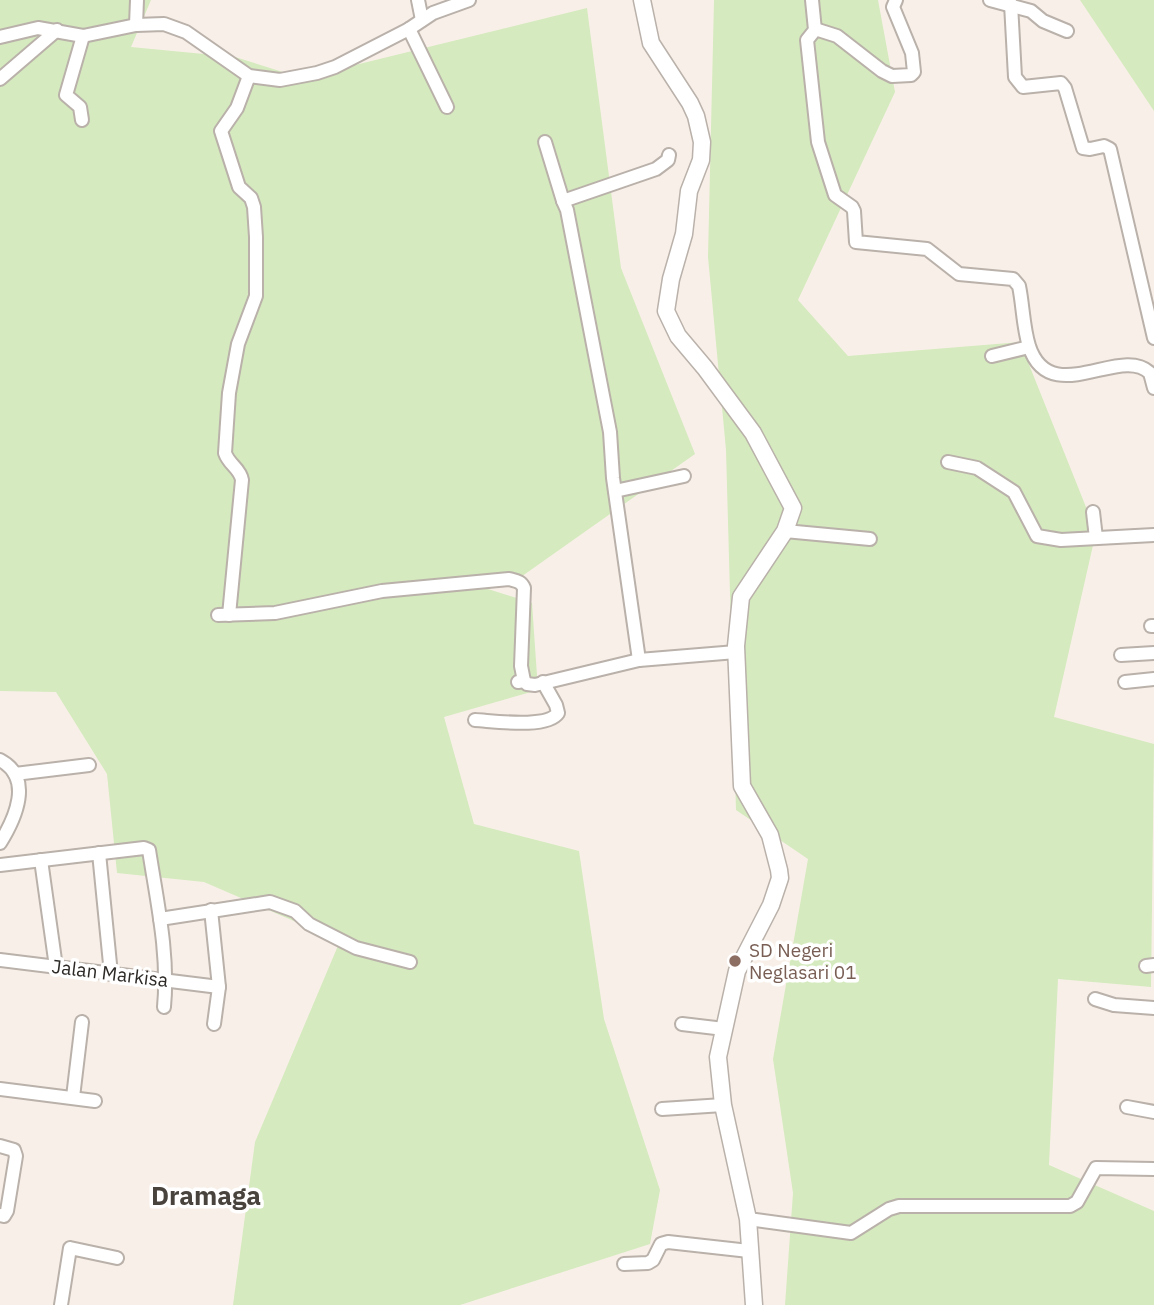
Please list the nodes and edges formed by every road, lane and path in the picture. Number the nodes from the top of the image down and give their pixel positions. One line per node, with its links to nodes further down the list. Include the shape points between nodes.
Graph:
1 (137, 0): 10 (street)
2 (418, 0): 9 (street)
3 (642, 0): 33 (street, via 651,43 690,103 702,142 666,311 678,336 753,433 792,502)
4 (812, 0): 12 (street)
5 (896, 0): 12 (street, via 893,7 912,53 911,75 892,76 837,36)
6 (990, 0): 8 (street)
7 (463, 1): 9 (street)
8 (1011, 4): 14 (street); 24 (street, via 1017,82 1023,87 1061,83 1083,148 1110,149)
9 (422, 20): 11 (street)
10 (136, 25): 15 (street); 17 (street, via 178,27)
11 (409, 29): 17 (street, via 317,73 280,80); 19 (street)
12 (815, 29): 25 (street, via 807,40 818,142 835,195 855,211 856,242 927,249 959,274 1013,279 1019,286)
13 (57, 30): 15 (street); 16 (street, via 38,28); 18 (street)
14 (1067, 31)
15 (83, 36): 20 (street, via 66,92 80,107)
16 (0, 37)
17 (250, 76): 42 (street, via 221,131 239,187 254,207 256,237 256,296 238,344 229,393 225,453 242,477 223,615 284,612 382,591 509,579 524,588 521,681 531,685)
18 (0, 79)
19 (447, 107)
20 (82, 120)
21 (545, 142): 23 (street)
22 (669, 155): 23 (street, via 656,169)
23 (563, 201): 31 (street, via 610,432)
24 (1154, 338)
25 (1029, 346): 26 (street); 27 (street, via 1040,365 1052,374 1124,366)
26 (992, 356)
27 (1152, 370): 28 (street)
28 (1154, 388)
29 (948, 462): 35 (street, via 978,468 1014,492 1037,536)
30 (684, 476): 31 (street)
31 (615, 491): 40 (street)
32 (1093, 512): 35 (street)
33 (785, 531): 36 (street); 37 (street, via 741,597)
34 (1154, 535): 35 (street)
35 (1096, 538)
36 (870, 539)
37 (736, 652): 40 (street); 66 (street, via 742,786 771,835 780,878 768,913 737,971)
38 (1154, 653): 39 (street)
39 (1121, 655)
40 (639, 660): 42 (street)
41 (1154, 679): 43 (street)
42 (543, 682): 44 (street, via 556,705 554,718 512,723)
43 (1125, 682)
44 (475, 720)
45 (0, 760): 47 (street)
46 (89, 765): 47 (street)
47 (15, 774): 48 (street, via 17,810)
48 (0, 841)
49 (99, 853): 50 (street); 53 (street, via 149,850); 57 (street)
50 (41, 860): 51 (street); 56 (street)
51 (0, 865)
52 (211, 910): 53 (street); 55 (street, via 279,903 356,948); 59 (street)
53 (160, 919): 58 (street)
54 (0, 960): 56 (street, Jalan Markisa)
55 (411, 962)
56 (56, 967): 57 (street, Jalan Markisa)
57 (111, 974): 58 (street, Jalan Markisa)
58 (167, 981): 59 (street, Jalan Markisa); 61 (street)
59 (219, 987): 64 (street)
60 (1096, 999): 62 (street)
61 (164, 1007)
62 (1154, 1008)
63 (82, 1022): 68 (street)
64 (214, 1024)
65 (682, 1024): 66 (street)
66 (724, 1029): 70 (street, via 718,1057)
67 (0, 1089): 68 (street)
68 (73, 1097): 69 (street)
69 (95, 1101)
70 (723, 1105): 72 (street); 77 (street)
71 (1127, 1107): 73 (street)
72 (662, 1109)
73 (1154, 1112)
74 (0, 1146): 76 (street, via 14,1150 16,1156 7,1212)
75 (1154, 1169): 77 (street, via 1096,1167 1077,1202 1070,1206 899,1206 851,1233)
76 (0, 1215)
77 (748, 1219): 78 (street)
78 (749, 1251): 80 (street, via 668,1242 661,1244 648,1263); 82 (street)
79 (117, 1258): 81 (street, via 71,1248)
80 (624, 1264)
81 (61, 1305)
82 (754, 1305)

